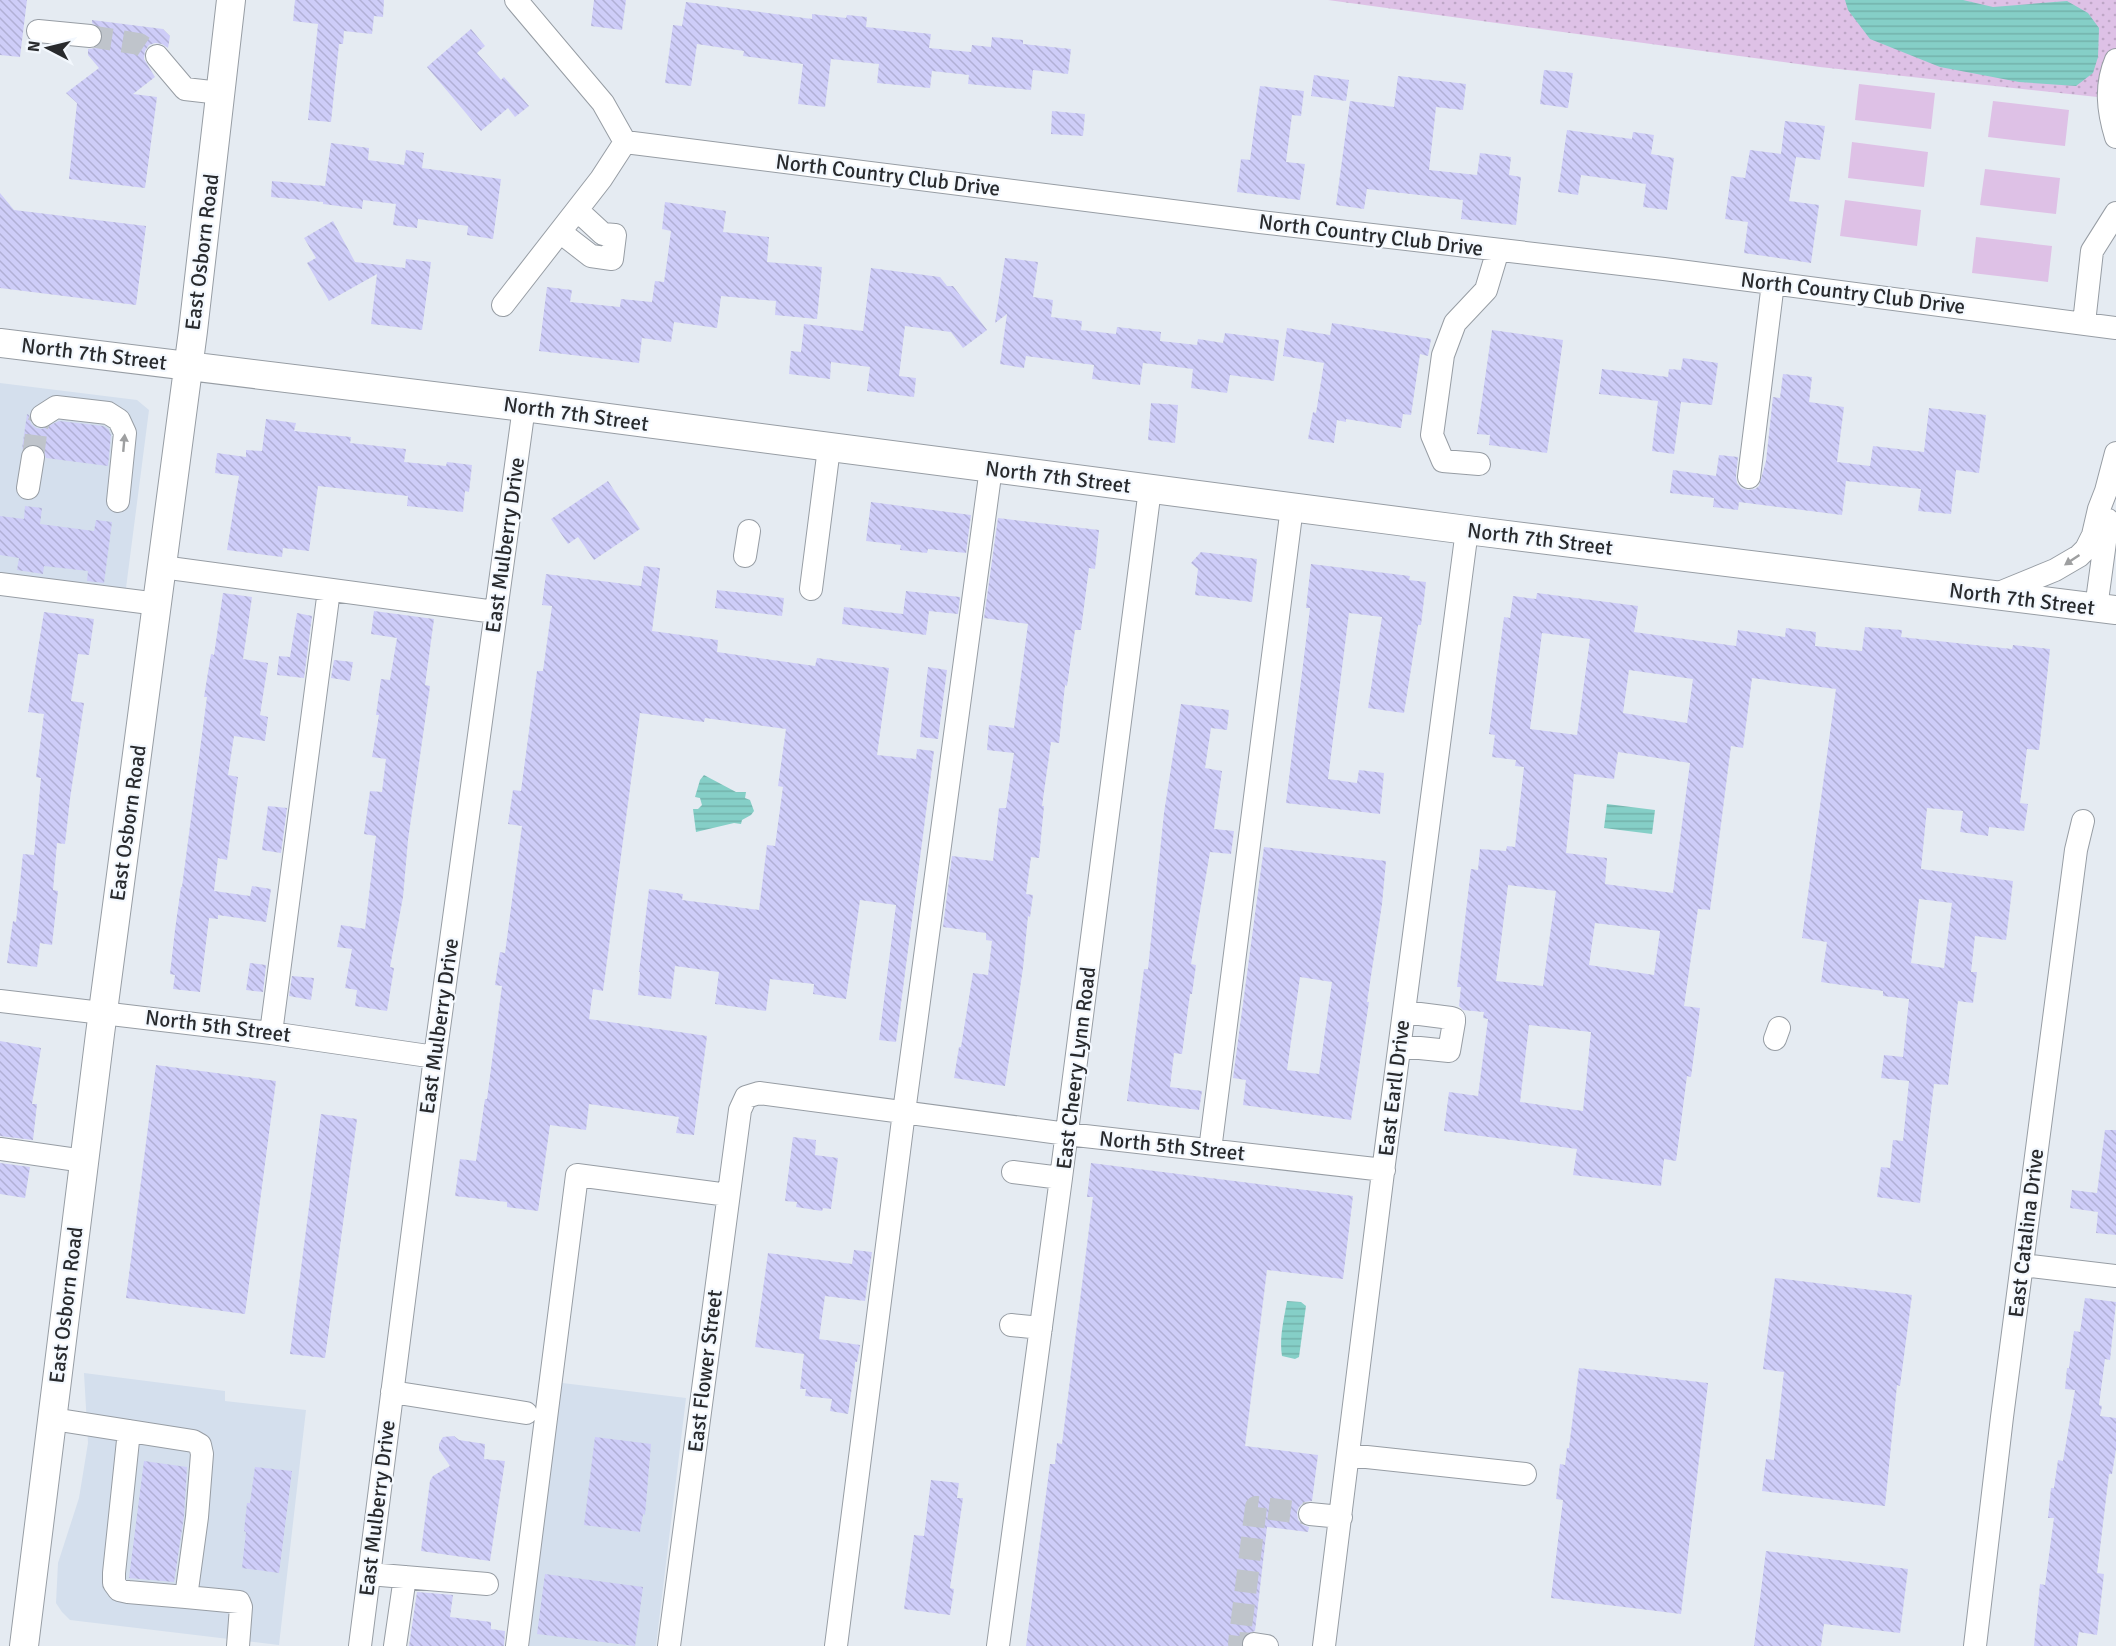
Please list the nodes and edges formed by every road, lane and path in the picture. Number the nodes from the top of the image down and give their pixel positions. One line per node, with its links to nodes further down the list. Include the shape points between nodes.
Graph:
1 (231, 0): 7 (main road, East Osborn Road)
2 (516, 0): 9 (street, via 603,103)
3 (38, 31): 4 (street)
4 (90, 36)
5 (157, 56): 7 (street, via 185,89)
6 (2116, 60): 8 (street, via 2108,95)
7 (220, 93): 19 (main road, East Osborn Road)
8 (2116, 137)
9 (625, 142): 10 (street); 13 (street, North Country Club Drive)
10 (578, 210): 12 (street); 12 (street, via 603,234 615,235 612,259 591,256)
11 (2116, 213): 16 (street, via 2092,252)
12 (560, 232): 15 (street)
13 (1498, 250): 14 (street, North Country Club Drive); 25 (street, via 1486,290 1455,323 1443,354 1432,435 1443,461)
14 (1773, 283): 16 (street, North Country Club Drive); 27 (street)
15 (503, 304)
16 (2084, 323): 17 (street, North Country Club Drive)
17 (2116, 328)
18 (0, 343): 19 (main road, North 7th Street)
19 (188, 366): 20 (main road, North 7th Street); 36 (main road, East Osborn Road)
20 (524, 407): 22 (main road, North 7th Street); 43 (street, East Mulberry Drive)
21 (42, 416): 31 (street, one-way to 21, via 125,433 119,420 108,413 56,407)
22 (829, 448): 26 (main road, North 7th Street); 38 (street)
23 (2116, 453): 30 (street)
24 (33, 457): 28 (street)
25 (1479, 464)
26 (991, 468): 29 (main road, North 7th Street); 52 (street)
27 (1749, 477)
28 (28, 488)
29 (1150, 489): 32 (main road, North 7th Street); 53 (street, East Cheery Lynn Road)
30 (2106, 491): 40 (street, one-way to 40, via 2093,535 2079,556); 42 (street)
31 (118, 501)
32 (1292, 507): 33 (main road, North 7th Street); 55 (street)
33 (1467, 530): 40 (main road, North 7th Street); 47 (street, East Earll Drive)
34 (749, 531): 35 (street)
35 (746, 556)
36 (162, 567): 39 (street); 41 (main road, East Osborn Road)
37 (0, 584): 41 (street)
38 (811, 589)
39 (329, 590): 43 (street); 48 (street)
40 (1993, 595): 42 (main road, North 7th Street)
41 (158, 604): 46 (main road, East Osborn Road)
42 (2106, 609)
43 (495, 612): 50 (street, East Mulberry Drive)
44 (2083, 821): 61 (street, East Catalina Drive, via 2076,849)
45 (0, 1001): 46 (street, North 5th Street)
46 (103, 1012): 48 (street, North 5th Street); 56 (main road, East Osborn Road)
47 (1404, 1012): 49 (street, East Earll Drive); 49 (street, via 1451,1018 1454,1022 1449,1051)
48 (271, 1033): 50 (street, North 5th Street)
49 (1400, 1046): 57 (street, East Earll Drive)
50 (435, 1057): 65 (street, East Mulberry Drive)
51 (746, 1097): 52 (street, North 5th Street, via 759,1093); 60 (street, East Flower Street, via 740,1110)
52 (904, 1112): 53 (street, North 5th Street); 83 (street)
53 (1067, 1134): 55 (street, North 5th Street); 59 (street, East Cheery Lynn Road)
54 (0, 1149): 56 (street)
55 (1210, 1150): 57 (street, North 5th Street)
56 (84, 1161): 67 (main road, East Osborn Road)
57 (1384, 1170): 69 (street, East Earll Drive)
58 (1013, 1172): 59 (street)
59 (1061, 1178): 64 (street, East Cheery Lynn Road)
60 (728, 1195): 81 (street, via 578,1175); 82 (street, East Flower Street)
61 (2022, 1265): 62 (street); 86 (street, East Catalina Drive)
62 (2116, 1276)
63 (1011, 1325): 64 (street)
64 (1041, 1328): 84 (street, East Cheery Lynn Road)
65 (392, 1392): 66 (street); 73 (street, East Mulberry Drive)
66 (526, 1413)
67 (52, 1419): 68 (street); 77 (main road, East Osborn Road)
68 (129, 1431): 76 (street, via 201,1445 197,1517); 76 (street, via 114,1583 119,1590 128,1592)
69 (1348, 1455): 70 (street); 72 (street, East Earll Drive)
70 (1525, 1474)
71 (1310, 1514): 72 (street)
72 (1341, 1517): 85 (street, East Earll Drive)
73 (369, 1574): 74 (street); 79 (street, East Mulberry Drive)
74 (405, 1577): 75 (street); 80 (street)
75 (487, 1584)
76 (186, 1597): 78 (street, via 239,1602 242,1607)
77 (24, 1646)
78 (238, 1646)
79 (360, 1646)
80 (395, 1646)
81 (517, 1646)
82 (669, 1646)
83 (836, 1646)
84 (998, 1646)
85 (1324, 1646)
86 (1975, 1646)

